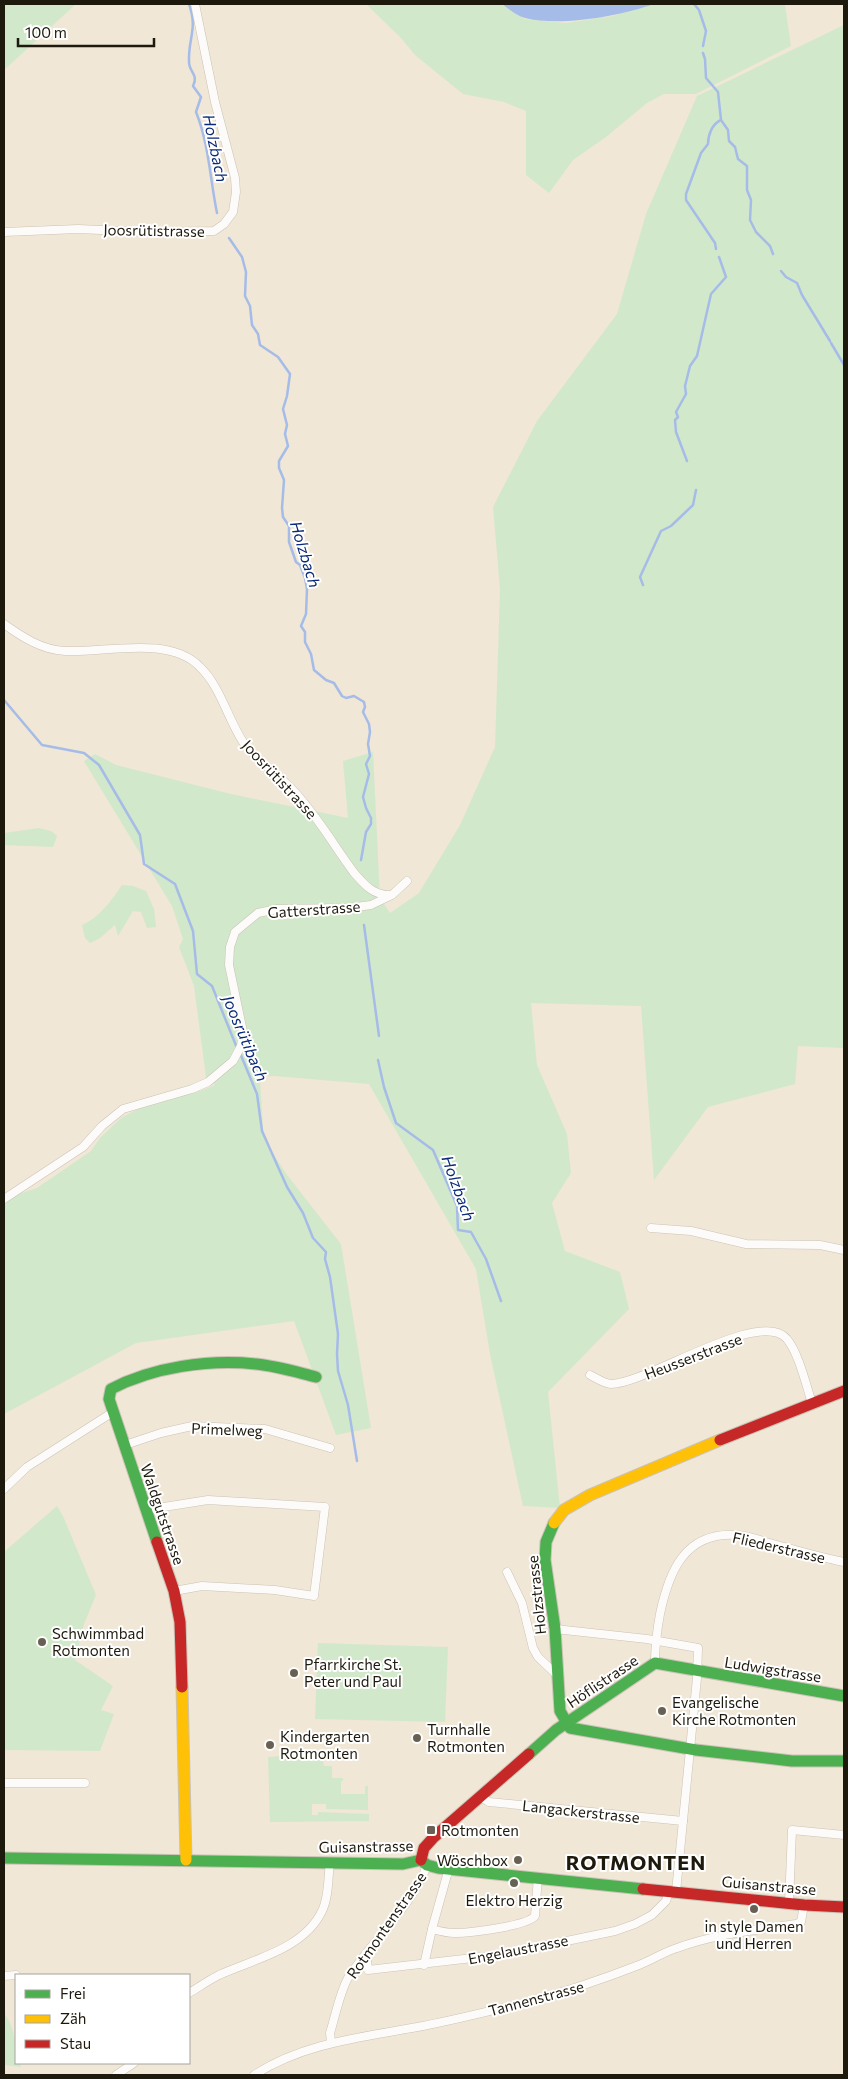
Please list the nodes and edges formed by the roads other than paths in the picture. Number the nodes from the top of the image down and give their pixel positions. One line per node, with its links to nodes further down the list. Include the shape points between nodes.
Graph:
1 (195, 4): 2 (street, Joosrütistrasse, via 236,192 233,212 224,224 214,230)
2 (4, 232)
3 (4, 624): 5 (street, Joosrütistrasse, via 42,646 64,651 131,648 177,652 190,658 212,682 244,743 316,817 362,883 374,892)
4 (407, 881): 5 (street, Gatterstrasse)
5 (392, 895): 6 (street, Gatterstrasse, via 371,905 277,909 258,913 235,932 230,947 229,965 243,1032 241,1046 232,1061 208,1082 123,1109 77,1152)
6 (4, 1199)
7 (651, 1228): 8 (street, via 691,1231 746,1244 795,1244)
8 (844, 1250)
9 (590, 1375): 12 (street, Heusserstrasse, via 610,1384 636,1378 716,1344 770,1330 787,1339)
10 (316, 1377): 13 (street, Waldgutstrasse, via 270,1365 210,1364 184,1368 122,1382 111,1389 109,1400)
11 (844, 1391): 12 (street, Holzstrasse)
12 (812, 1403): 21 (street, Holzstrasse, via 629,1478 564,1510 551,1526 546,1542 547,1580)
13 (113, 1412): 14 (street, Waldgutstrasse); 16 (street, via 27,1467)
14 (125, 1445): 15 (street, Primelweg, via 192,1426 266,1429); 17 (street, Waldgutstrasse)
15 (330, 1448)
16 (4, 1489)
17 (145, 1510): 20 (street, Waldgutstrasse); 20 (street, via 208,1500 325,1507 314,1596 275,1590 202,1586)
18 (844, 1562): 22 (street, Fliederstrasse, via 738,1535 706,1538 684,1554 670,1577 665,1589)
19 (506, 1572): 25 (street, via 522,1603 533,1648)
20 (174, 1591): 36 (street, Waldgutstrasse, via 180,1622)
21 (555, 1629): 22 (street); 25 (street, Holzstrasse)
22 (657, 1641): 23 (street, Fliederstrasse); 24 (street, via 698,1648)
23 (655, 1663): 24 (street, Ludwigstrasse); 27 (street, Höflistrasse)
24 (698, 1672): 26 (street, Ludwigstrasse); 28 (street)
25 (557, 1675): 27 (street, Holzstrasse, via 560,1711)
26 (844, 1696)
27 (566, 1724): 28 (street, via 574,1730); 32 (street)
28 (690, 1750): 29 (street, via 792,1761); 33 (street)
29 (844, 1760)
30 (4, 1783): 31 (street)
31 (85, 1783)
32 (481, 1797): 33 (street, Langackerstrasse, via 489,1802); 38 (street, via 426,1844)
33 (683, 1821): 41 (street)
34 (844, 1835): 42 (street, via 792,1830)
35 (4, 1858): 36 (street, Guisanstrasse)
36 (186, 1860): 37 (street, Guisanstrasse)
37 (330, 1862): 38 (street, Guisanstrasse); 48 (street, via 322,1911 307,1933)
38 (424, 1863): 39 (street, Guisanstrasse); 46 (street, Rotmontenstrasse, via 422,1878)
39 (449, 1868): 40 (street, Guisanstrasse); 45 (street)
40 (538, 1876): 41 (street, Guisanstrasse); 45 (street, via 533,1919 454,1933)
41 (672, 1891): 42 (street, Guisanstrasse); 47 (street, Engelaustrasse, via 652,1915 615,1930 499,1955)
42 (789, 1903): 43 (street, Guisanstrasse)
43 (804, 1905): 44 (street, Guisanstrasse); 49 (street, Tannenstrasse, via 801,1922 796,1924 725,1935 676,1948 578,1988 438,2023)
44 (844, 1907)
45 (432, 1929): 47 (street)
46 (366, 1953): 47 (street, Engelaustrasse, via 368,1970); 49 (street, Rotmontenstrasse, via 347,1980 330,2033)
47 (424, 1965)
48 (190, 1991)
49 (331, 2042): 52 (street, Tannenstrasse, via 301,2051)
50 (132, 2064): 51 (street)
51 (116, 2075)
52 (254, 2075)

